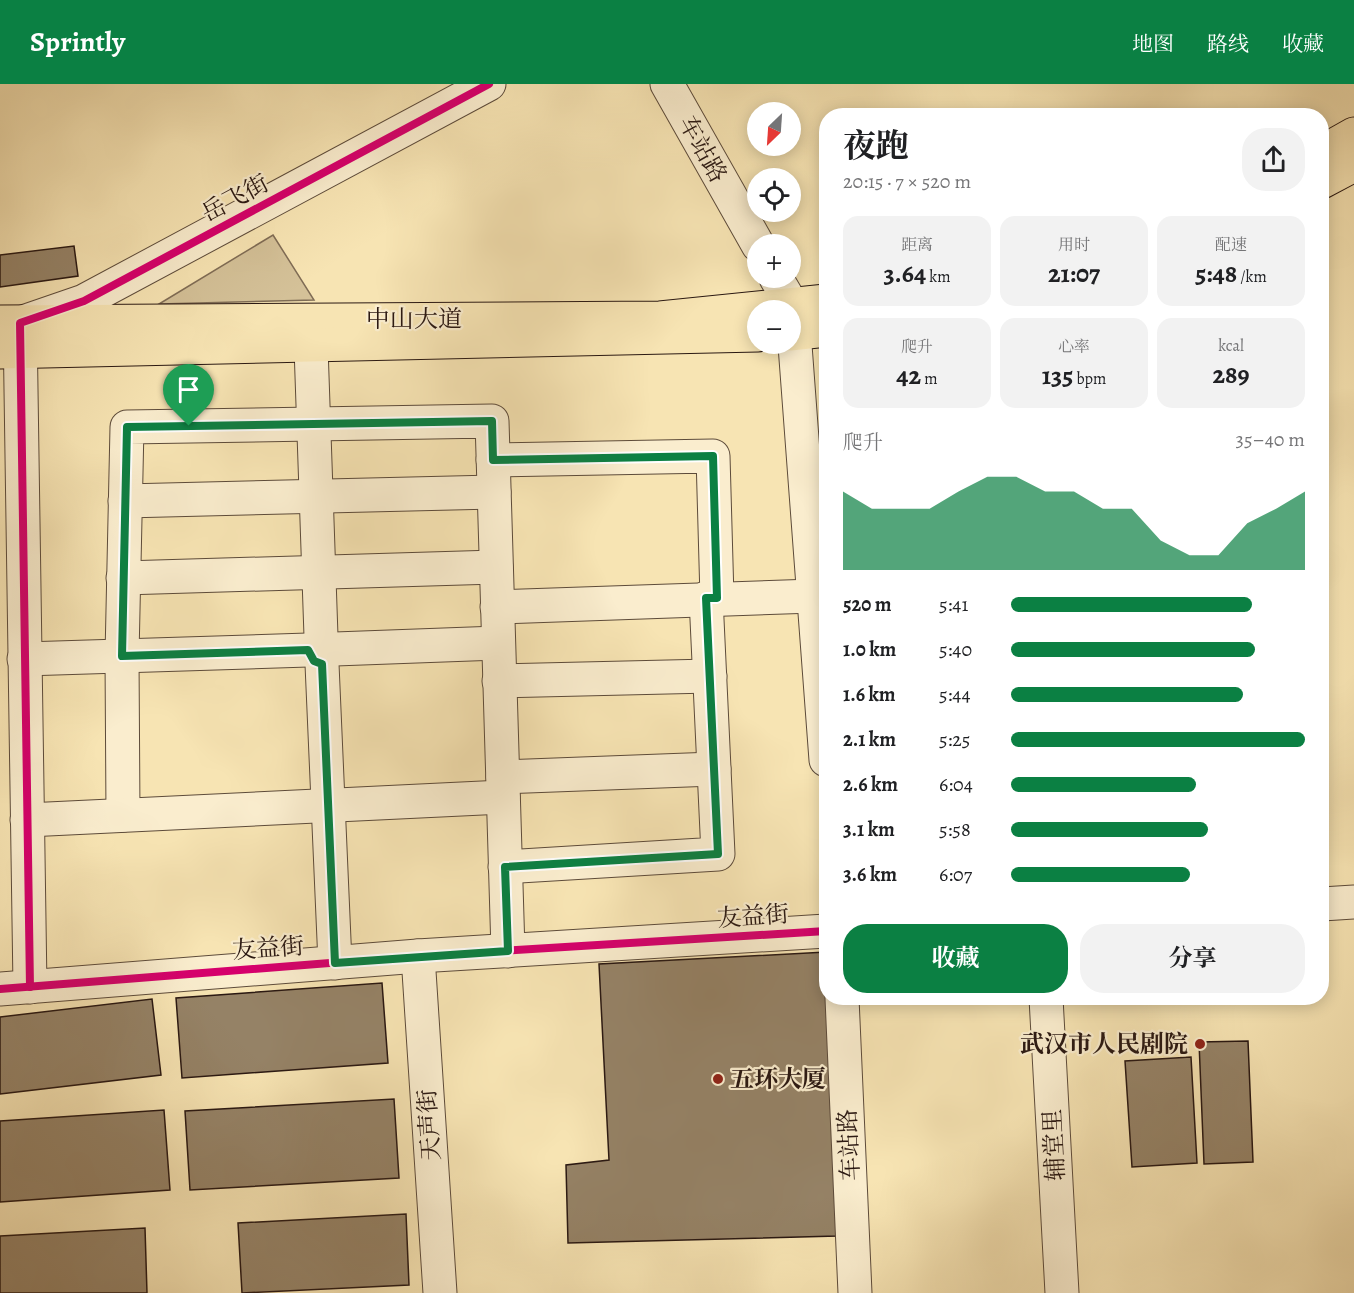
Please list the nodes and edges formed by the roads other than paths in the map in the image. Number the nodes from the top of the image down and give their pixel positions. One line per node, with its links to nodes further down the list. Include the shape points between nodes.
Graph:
1 (489, 84): 14 (street, 岳飞街)
2 (667, 84): 7 (street, 车站路)
3 (1354, 134): 4 (main road)
4 (1329, 148)
5 (1354, 165): 6 (main road)
6 (1329, 178)
7 (752, 234)
8 (819, 303): 9 (main road, 中山大道)
9 (801, 308)
10 (747, 314): 14 (main road, 中山大道)
11 (801, 318): 12 (main road, 中山大道)
12 (819, 327)
13 (747, 335): 15 (main road, 中山大道)
14 (10, 337): 15 (main road, 中山大道); 31 (street)
15 (311, 347): 17 (street)
16 (792, 354): 25 (street)
17 (314, 424): 18 (street, via 492,421); 20 (street); 21 (street, via 127,427)
18 (493, 460): 19 (street); 26 (street, via 713,456)
19 (494, 492): 20 (street); 22 (street)
20 (316, 498): 21 (street); 23 (street)
21 (125, 501): 24 (street)
22 (496, 567): 23 (street); 27 (street)
23 (319, 571): 24 (street); 29 (street)
24 (123, 578): 30 (street)
25 (814, 596): 26 (street); 32 (street)
26 (712, 598): 27 (street); 33 (street)
27 (497, 607): 28 (street)
28 (498, 643): 29 (street); 34 (street)
29 (322, 650): 30 (street); 37 (street)
30 (122, 656): 31 (street); 38 (street)
31 (24, 659): 39 (street)
32 (819, 664)
33 (710, 676): 34 (street); 35 (street)
34 (500, 681): 36 (street)
35 (714, 769): 36 (street); 40 (street, via 718,854)
36 (503, 787): 37 (street); 40 (street)
37 (328, 806): 38 (street); 46 (street)
38 (123, 815): 39 (street)
39 (27, 820): 47 (street)
40 (505, 867): 44 (street)
41 (1354, 902): 42 (street)
42 (1329, 904)
43 (819, 931): 44 (street, 友益街)
44 (508, 951): 45 (street, 友益街)
45 (418, 956): 46 (street, 友益街); 50 (street, 天声街)
46 (335, 963): 47 (street, 友益街)
47 (15, 988)
48 (843, 1005): 51 (street, 车站路)
49 (1046, 1005): 52 (street, 辅堂里)
50 (440, 1293)
51 (855, 1293)
52 (1062, 1293)

